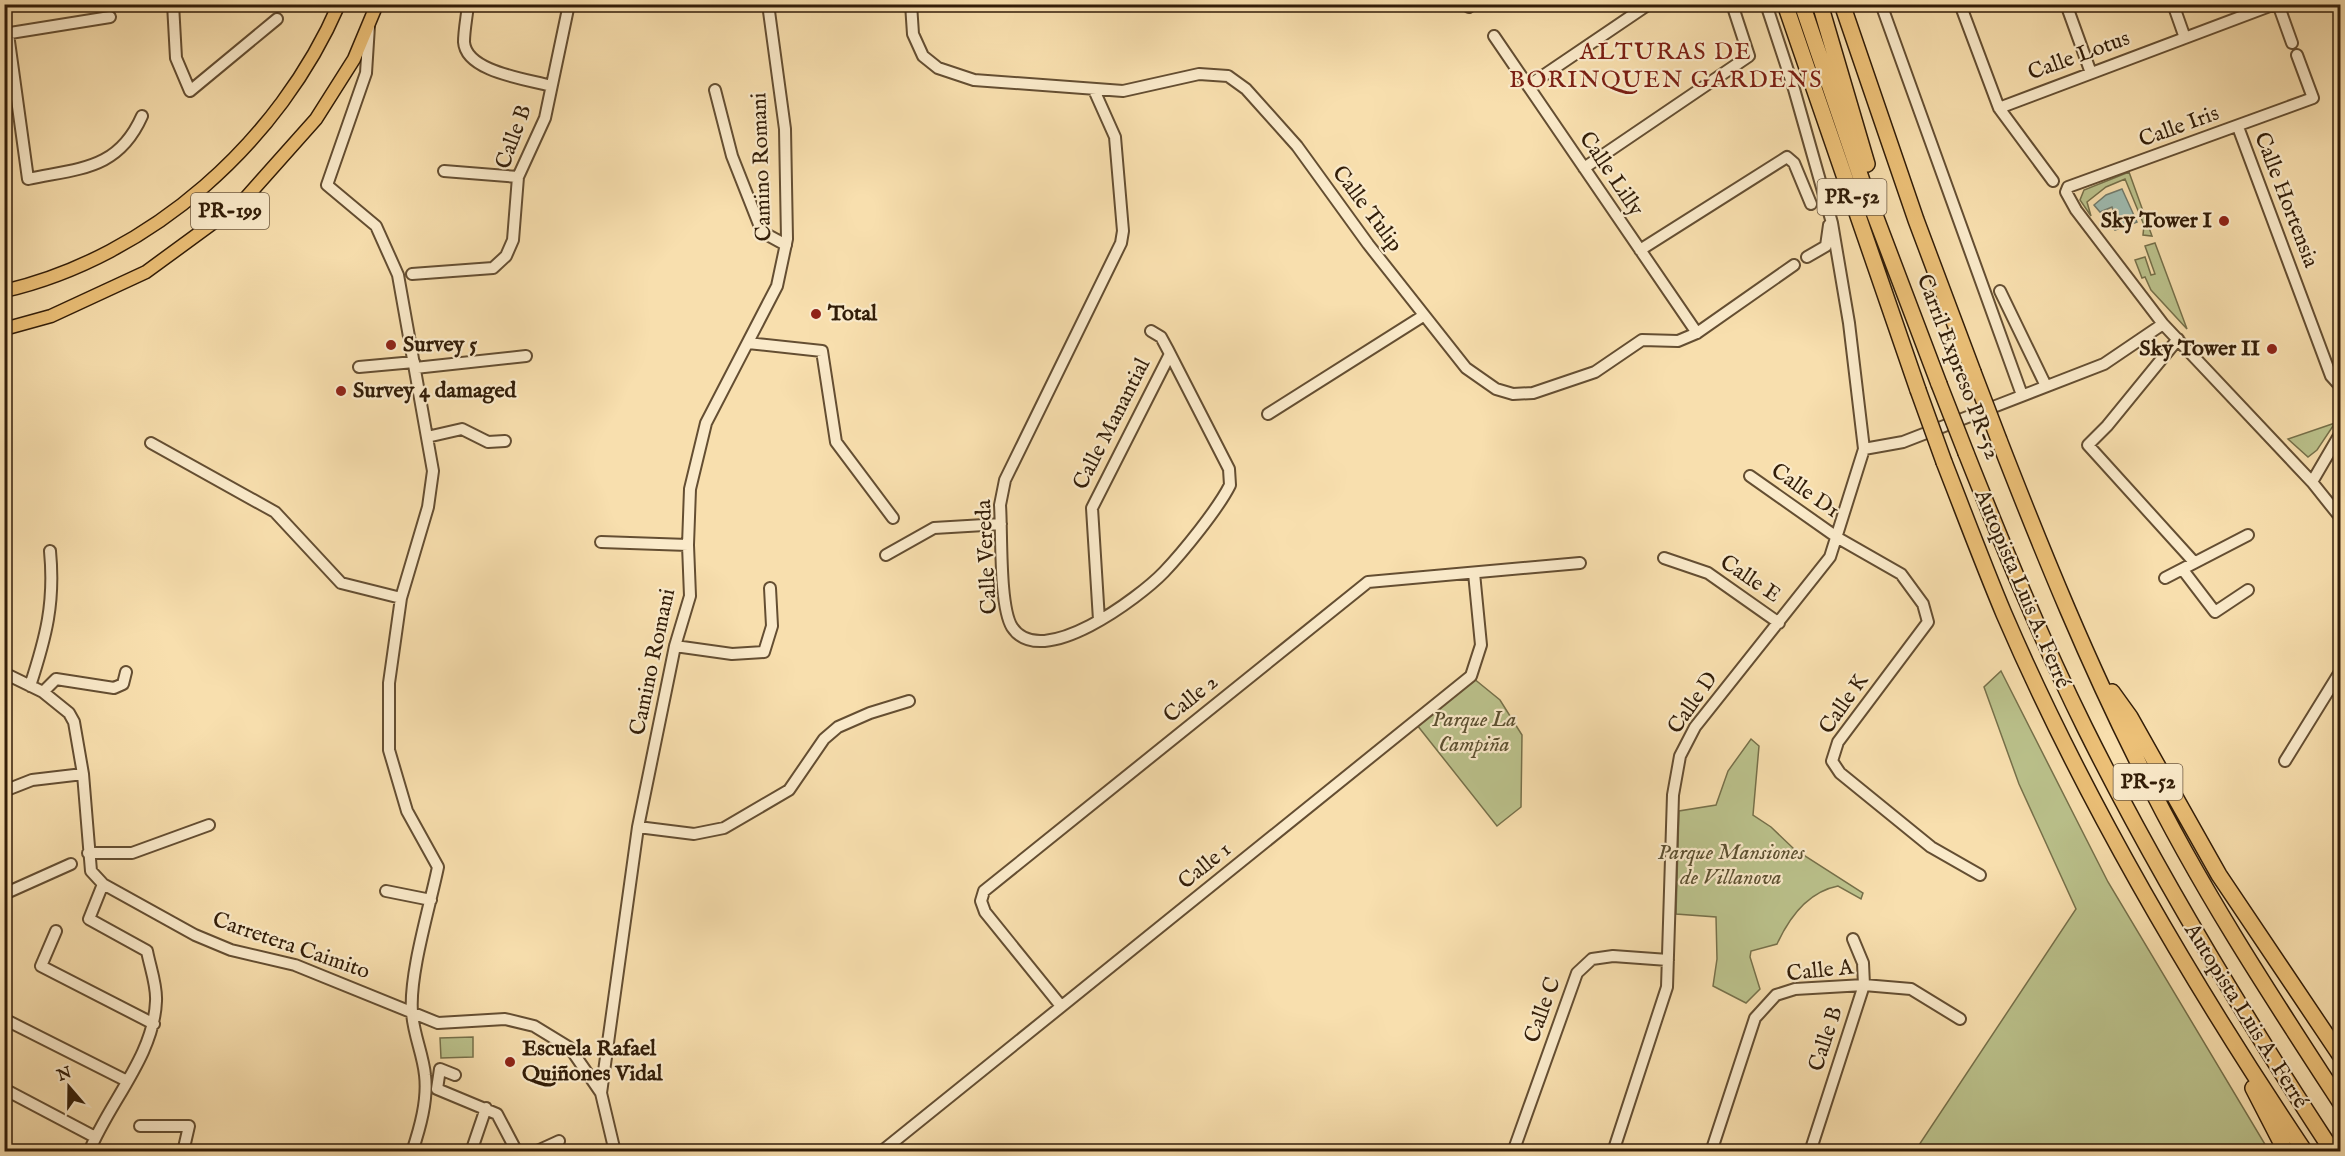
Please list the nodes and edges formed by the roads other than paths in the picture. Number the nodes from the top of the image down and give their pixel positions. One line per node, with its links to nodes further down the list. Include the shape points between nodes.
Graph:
1 (173, 4): 21 (street, via 176,58 190,91)
2 (339, 4): 48 (main road, PR-199, via 323,43 288,98 219,175 128,242 40,283)
3 (378, 4): 22 (main road, PR-199)
4 (468, 4): 29 (street, via 464,44 473,61 485,68)
5 (569, 4): 29 (street, Calle B)
6 (768, 4): 42 (street, Camino Romani, via 785,129)
7 (911, 4): 32 (street, Calle Tulip, via 913,34 923,56 938,68 974,80)
8 (1649, 4): 30 (street)
9 (1732, 4): 36 (street, via 1749,56)
10 (1766, 4): 41 (street)
11 (1785, 4): 121 (highway, Autopista Luis A. Ferré / PR-52, bridge, via 1918,390 2005,615 2102,815)
12 (1802, 4): 45 (highway, Carril Expreso PR-52)
13 (1820, 4): 45 (highway, Carril Expreso PR-52)
14 (1842, 4): 93 (highway, Autopista Luis A. Ferré / PR-52, bridge, via 1973,372)
15 (1881, 4): 63 (street)
16 (1960, 4): 33 (street)
17 (2066, 4): 28 (street)
18 (2172, 4): 25 (street)
19 (2276, 4): 25 (street, Calle Lotus); 26 (street)
20 (110, 17): 23 (street)
21 (277, 19)
22 (370, 23): 52 (main road, PR-199, via 354,59 316,119 243,201 146,272 51,316); 59 (street, via 366,73 327,185 376,226 399,276)
23 (6, 34): 34 (street, via 28,179 102,163 125,147)
24 (1494, 36): 30 (street, Calle Lilly)
25 (2185, 38): 28 (street, Calle Lotus)
26 (2292, 43)
27 (2297, 55): 35 (street, Calle Iris, via 2313,98)
28 (2091, 73): 33 (street, Calle Lotus)
29 (551, 86): 38 (street, Calle B, via 545,118)
30 (1528, 86): 36 (street, Calle Lilly)
31 (715, 90): 42 (street, via 732,156 762,232)
32 (1094, 90): 50 (street, Calle Tulip, via 1123,91 1199,74 1228,76 1246,89 1297,146); 74 (street, Calle Vereda, via 1115,136 1121,243 1005,480)
33 (1999, 108): 39 (street)
34 (142, 116)
35 (2238, 127): 51 (street, Calle Iris, via 2068,187 2066,197); 62 (street, Calle Hortensia, via 2331,376)
36 (1584, 168): 43 (street, Calle Lilly)
37 (444, 171): 38 (street)
38 (518, 177): 47 (street, Calle B, via 513,240 506,256 493,268)
39 (2053, 181)
40 (1811, 204): 43 (street, via 1794,163 1787,157)
41 (1830, 216): 44 (street, via 1826,246); 69 (street, via 1849,323)
42 (786, 245): 56 (street, Camino Romani, via 777,286)
43 (1640, 250): 54 (street, Calle Lilly)
44 (1806, 257)
45 (1894, 265): 146 (highway, Carril Expreso PR-52, bridge, via 2028,604 2118,792 2196,935)
46 (1794, 266): 54 (street, Calle Tulip)
47 (412, 274)
48 (4, 291)
49 (2000, 291): 61 (street)
50 (1423, 316): 54 (street, Calle Tulip, via 1466,368 1496,389 1513,394 1533,393 1595,372 1642,340 1678,341); 64 (street)
51 (2163, 324): 55 (street); 61 (street, via 2104,364)
52 (4, 329)
53 (1151, 331): 57 (street, Calle Vereda, via 1161,338)
54 (1697, 333)
55 (2178, 339): 71 (street); 82 (street, via 2088,445)
56 (747, 343): 73 (street, via 822,351 836,442); 78 (street, Camino Romani, via 706,423 690,489)
57 (1170, 354): 90 (street, Calle Manantial, via 1092,508); 90 (street, Calle Vereda, via 1229,469 1230,485 1164,572)
58 (526, 356): 59 (street)
59 (415, 365): 60 (street); 66 (street)
60 (359, 367)
61 (2046, 386): 63 (street)
62 (2340, 386)
63 (2022, 395): 69 (street, via 1903,442)
64 (1268, 414)
65 (2340, 434): 71 (street)
66 (427, 437): 67 (street, via 462,429 488,442); 89 (street, via 433,471 428,507)
67 (505, 441)
68 (151, 443): 89 (street, via 275,512 341,583)
69 (1863, 448): 76 (street, Calle D)
70 (1750, 476): 76 (street, Calle D1)
71 (2312, 483): 72 (street)
72 (2340, 517)
73 (893, 518)
74 (1001, 524): 80 (street, via 934,528); 90 (street, Calle Vereda, via 1006,614 1017,634 1037,642 1051,640)
75 (2248, 535): 82 (street)
76 (1838, 538): 91 (street, Calle D, via 1830,557); 107 (street, Calle K, via 1901,574 1923,604 1928,622 1838,742 1832,761 1840,773 1931,847)
77 (601, 542): 78 (street)
78 (688, 545): 92 (street, Camino Romani, via 690,596)
79 (50, 551): 97 (street, via 53,587 46,638)
80 (886, 555)
81 (1664, 558): 91 (street, Calle E, via 1708,573)
82 (2194, 562): 84 (street)
83 (1580, 563): 85 (street, Calle 2)
84 (2183, 570): 86 (street); 88 (street, via 2215,612)
85 (1474, 573): 116 (street, Calle 1, via 1481,645 1472,676); 116 (street, Calle 2, via 1368,582 984,891 981,901 985,912)
86 (2165, 578)
87 (770, 588): 92 (street, via 772,626 764,652 732,654)
88 (2248, 590)
89 (401, 598): 111 (street, via 389,683 389,750 407,811 438,867)
90 (1099, 620)
91 (1779, 622): 114 (street, Calle D, via 1695,727 1680,756 1673,795)
92 (675, 646): 104 (street, Camino Romani)
93 (2088, 659): 122 (highway, via 2130,717 2219,875); 127 (highway, Autopista Luis A. Ferré / PR-52, via 2178,839)
94 (126, 672): 98 (street, via 123,684 114,688 56,679)
95 (2340, 672): 100 (street)
96 (4, 673): 97 (street)
97 (30, 686): 98 (street)
98 (43, 692): 101 (street, via 74,722)
99 (909, 701): 104 (street, via 838,727 824,739 789,790 724,828 694,834)
100 (2285, 761)
101 (83, 774): 102 (street, via 32,780); 105 (street)
102 (4, 791)
103 (209, 825): 105 (street, via 132,853)
104 (638, 827): 126 (street, Camino Romani)
105 (88, 853): 108 (street, via 91,871)
106 (71, 864): 110 (street)
107 (1980, 875)
108 (103, 884): 117 (street, Carretera Caimito, via 231,950 295,964); 120 (street, via 89,920 147,951 156,998)
109 (386, 891): 111 (street)
110 (4, 894)
111 (431, 900): 117 (street)
112 (56, 931): 120 (street, via 41,966)
113 (1853, 939): 115 (street, Calle B, via 1863,963)
114 (1668, 960): 140 (street, Calle C, via 1612,956 1592,959 1577,973); 141 (street, Calle D, via 1667,987)
115 (1864, 986): 119 (street, Calle A, via 1911,989); 142 (street, Calle A, via 1795,989 1776,995 1755,1018); 143 (street, Calle B)
116 (1061, 1006): 139 (street, Calle 1)
117 (412, 1011): 126 (street, Carretera Caimito, via 438,1023 505,1019 534,1026 570,1048); 134 (street, via 425,1082 420,1129)
118 (4, 1019): 124 (street)
119 (1960, 1019)
120 (154, 1024): 124 (street)
121 (2235, 1047): 144 (highway); 145 (highway, Autopista Luis A. Ferré / PR-52)
122 (2340, 1055)
123 (455, 1075): 128 (street, via 440,1069 437,1089)
124 (127, 1081): 130 (street)
125 (4, 1089): 130 (street)
126 (601, 1093): 138 (street, Carretera Caimito)
127 (2340, 1102)
128 (486, 1108): 135 (street); 136 (street, via 497,1113)
129 (140, 1126): 133 (street, via 189,1126)
130 (95, 1137): 132 (street)
131 (559, 1141): 137 (street)
132 (89, 1152)
133 (183, 1152)
134 (412, 1152)
135 (471, 1152)
136 (517, 1152)
137 (535, 1152)
138 (615, 1152)
139 (882, 1152)
140 (1513, 1152)
141 (1613, 1152)
142 (1711, 1152)
143 (1810, 1152)
144 (2286, 1152)
145 (2305, 1152)
146 (2333, 1152)

